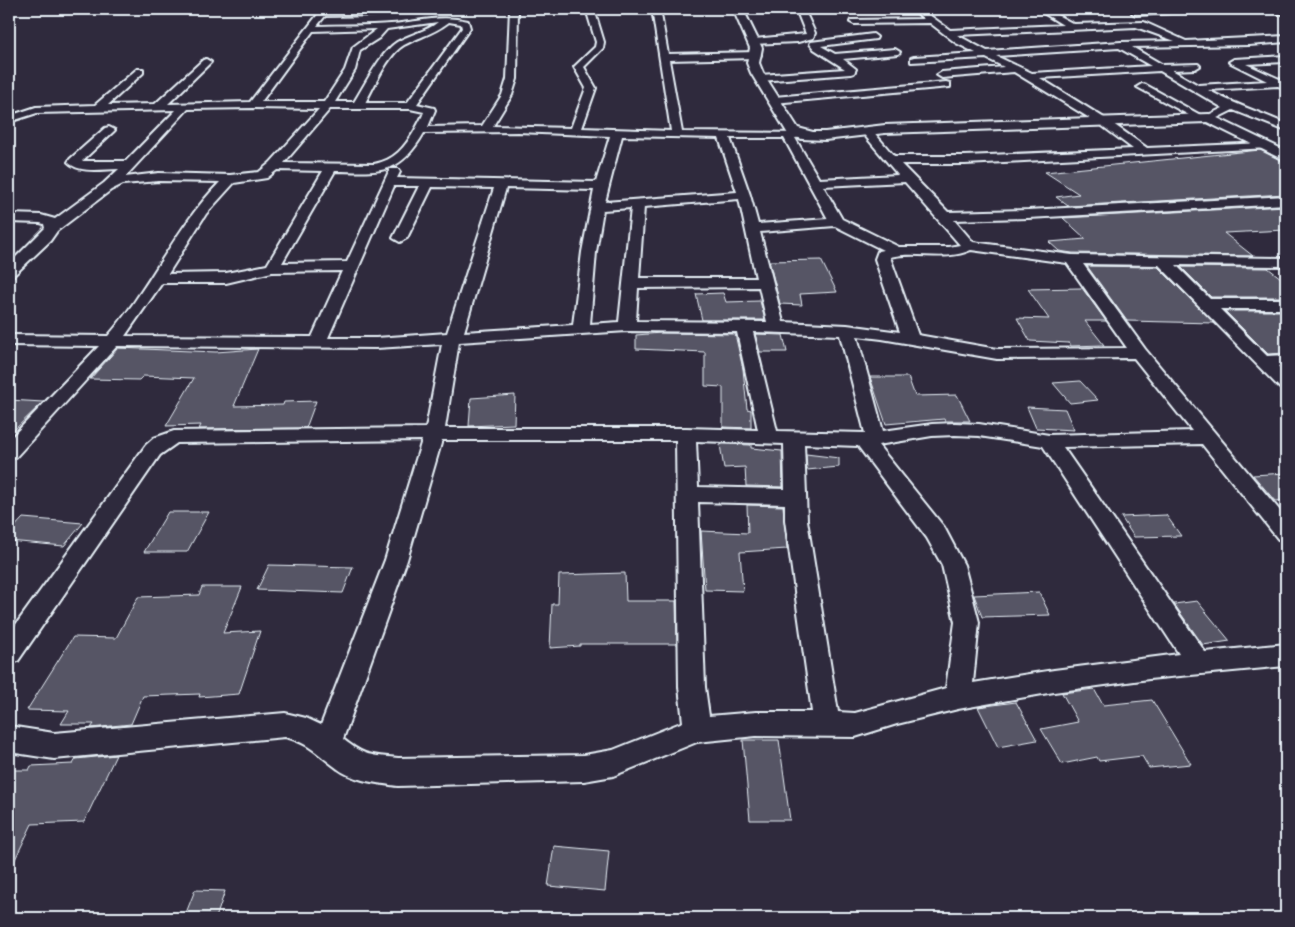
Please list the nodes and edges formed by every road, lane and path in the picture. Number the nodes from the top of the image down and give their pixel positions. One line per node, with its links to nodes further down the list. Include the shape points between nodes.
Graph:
1 (133, 9): 13 (lane)
2 (459, 9): 18 (street)
3 (514, 9): 63 (street, via 512,78 507,95)
4 (590, 9): 66 (street, via 600,42 599,48 578,67 591,88)
5 (656, 9): 38 (street)
6 (738, 9): 34 (street)
7 (800, 9): 28 (street, via 811,33)
8 (916, 9): 19 (street)
9 (1041, 9): 24 (street)
10 (1127, 9): 16 (street)
11 (1206, 9): 16 (street)
12 (1279, 9): 17 (street)
13 (157, 10)
14 (324, 11): 15 (street); 25 (street)
15 (386, 11): 22 (street)
16 (1136, 13): 21 (street, via 1144,18 1134,20)
17 (1286, 13)
18 (445, 20): 23 (street); 53 (street, via 432,31 400,44 390,53); 56 (street, via 465,23 466,28)
19 (931, 21): 20 (street); 26 (street)
20 (854, 22)
21 (1144, 25): 24 (street); 31 (street)
22 (374, 26): 23 (street); 25 (street)
23 (385, 26): 51 (street, via 356,49 350,70)
24 (1072, 26): 26 (street)
25 (312, 29): 52 (street)
26 (947, 33): 36 (street)
27 (873, 37): 33 (street, via 819,42)
28 (798, 39): 33 (street); 34 (street)
29 (1286, 39): 31 (street)
30 (1155, 44): 31 (street); 32 (street); 43 (street, via 1195,66)
31 (1189, 44)
32 (1121, 45): 36 (street); 43 (street)
33 (815, 46): 37 (street)
34 (755, 48): 38 (street); 46 (street, via 753,63)
35 (895, 52): 37 (street)
36 (984, 54): 40 (street); 42 (street)
37 (833, 57): 46 (street, via 848,66 851,72)
38 (664, 58): 69 (street)
39 (1286, 59): 47 (street, via 1234,62)
40 (914, 60)
41 (206, 62): 54 (street)
42 (1016, 69): 45 (street); 50 (street)
43 (1162, 69): 45 (street); 49 (street)
44 (140, 71): 58 (street)
45 (1030, 76): 61 (street)
46 (760, 78): 50 (street)
47 (1284, 84): 49 (street)
48 (1142, 87): 59 (street)
49 (1198, 88): 57 (street)
50 (774, 100): 71 (street)
51 (328, 104): 52 (street); 53 (street); 78 (street)
52 (253, 105): 55 (street)
53 (358, 105): 56 (street)
54 (159, 106): 55 (street); 58 (street)
55 (185, 106): 77 (street)
56 (410, 106): 65 (street, via 430,110)
57 (1228, 106): 59 (street, via 1226,111); 62 (street)
58 (98, 108): 60 (street, via 36,110)
59 (1204, 118): 61 (street); 72 (street)
60 (10, 119)
61 (1105, 123): 67 (street); 73 (street)
62 (1286, 128)
63 (486, 129): 65 (street); 66 (street)
64 (109, 130): 77 (street, via 74,162 82,165)
65 (420, 130): 76 (street)
66 (576, 130): 68 (street)
67 (867, 131): 71 (street); 75 (street)
68 (617, 133): 69 (street); 86 (street)
69 (677, 135): 70 (street)
70 (724, 136): 71 (street); 88 (street)
71 (794, 136): 84 (street)
72 (1265, 146): 73 (street); 74 (street)
73 (1145, 152): 75 (street)
74 (1286, 157)
75 (891, 160): 80 (street)
76 (399, 161): 79 (street, via 374,168); 82 (street)
77 (128, 165): 87 (street)
78 (274, 166): 79 (street); 81 (street, via 263,175)
79 (331, 167): 106 (street)
80 (909, 178): 84 (street); 92 (street)
81 (230, 179): 87 (street, via 159,176 120,181); 108 (street, via 196,218)
82 (390, 182): 83 (street); 105 (street)
83 (427, 183): 85 (street); 97 (street)
84 (814, 183): 94 (street)
85 (501, 185): 86 (street); 118 (street)
86 (601, 186): 91 (street)
87 (107, 187): 95 (street)
88 (744, 195): 90 (street); 96 (street)
89 (1286, 200): 92 (street)
90 (638, 204): 91 (street); 109 (street)
91 (597, 207): 116 (street)
92 (944, 216): 98 (street)
93 (9, 218): 95 (street, via 42,219 50,222)
94 (837, 222): 96 (street); 99 (street)
95 (52, 228): 101 (street)
96 (752, 229): 110 (street)
97 (400, 238)
98 (969, 246): 99 (street, via 955,251); 102 (street)
99 (897, 251): 119 (street, via 883,254 882,259)
100 (9, 255): 101 (street)
101 (28, 255): 107 (street)
102 (1072, 259): 103 (street); 123 (street)
103 (1163, 261): 104 (street); 111 (street)
104 (1286, 262)
105 (352, 266): 106 (street); 122 (street)
106 (272, 268): 108 (street, via 226,278)
107 (9, 272)
108 (157, 279): 121 (street)
109 (631, 282): 110 (street); 113 (street)
110 (766, 282): 115 (street)
111 (1206, 304): 112 (street); 125 (street)
112 (1286, 304)
113 (627, 326): 114 (street); 116 (street)
114 (744, 327): 115 (street); 129 (street)
115 (776, 327): 117 (street)
116 (581, 328): 118 (street)
117 (847, 330): 119 (street); 132 (street)
118 (453, 337): 122 (street, via 376,343); 127 (street)
119 (911, 339): 123 (street, via 997,354)
120 (9, 340): 121 (street)
121 (113, 340): 122 (street); 134 (street)
122 (318, 342)
123 (1139, 354): 131 (street)
124 (1286, 360): 125 (street)
125 (1263, 361): 126 (street)
126 (1286, 384)
127 (433, 434): 128 (street); 138 (street, via 192,436 174,437 161,443); 145 (street, via 389,581)
128 (686, 434): 129 (street); 135 (street)
129 (769, 437): 130 (street)
130 (794, 437): 132 (street); 136 (street)
131 (1209, 437): 133 (street); 137 (street)
132 (870, 439): 133 (street, via 955,429); 141 (street, via 936,533 953,565 967,622)
133 (1049, 441): 140 (street)
134 (9, 452)
135 (687, 494): 136 (street); 143 (street, via 692,687)
136 (795, 497): 142 (street)
137 (1286, 533)
138 (9, 653)
139 (1286, 655): 140 (street)
140 (1199, 664): 141 (street, via 1054,681)
141 (958, 697): 142 (street, via 855,724)
142 (827, 726): 143 (street, via 756,724)
143 (697, 730): 145 (street, via 613,763 584,768 398,772 368,768 349,761)
144 (9, 740): 145 (street, via 54,746 285,725 306,730)
145 (328, 742)

